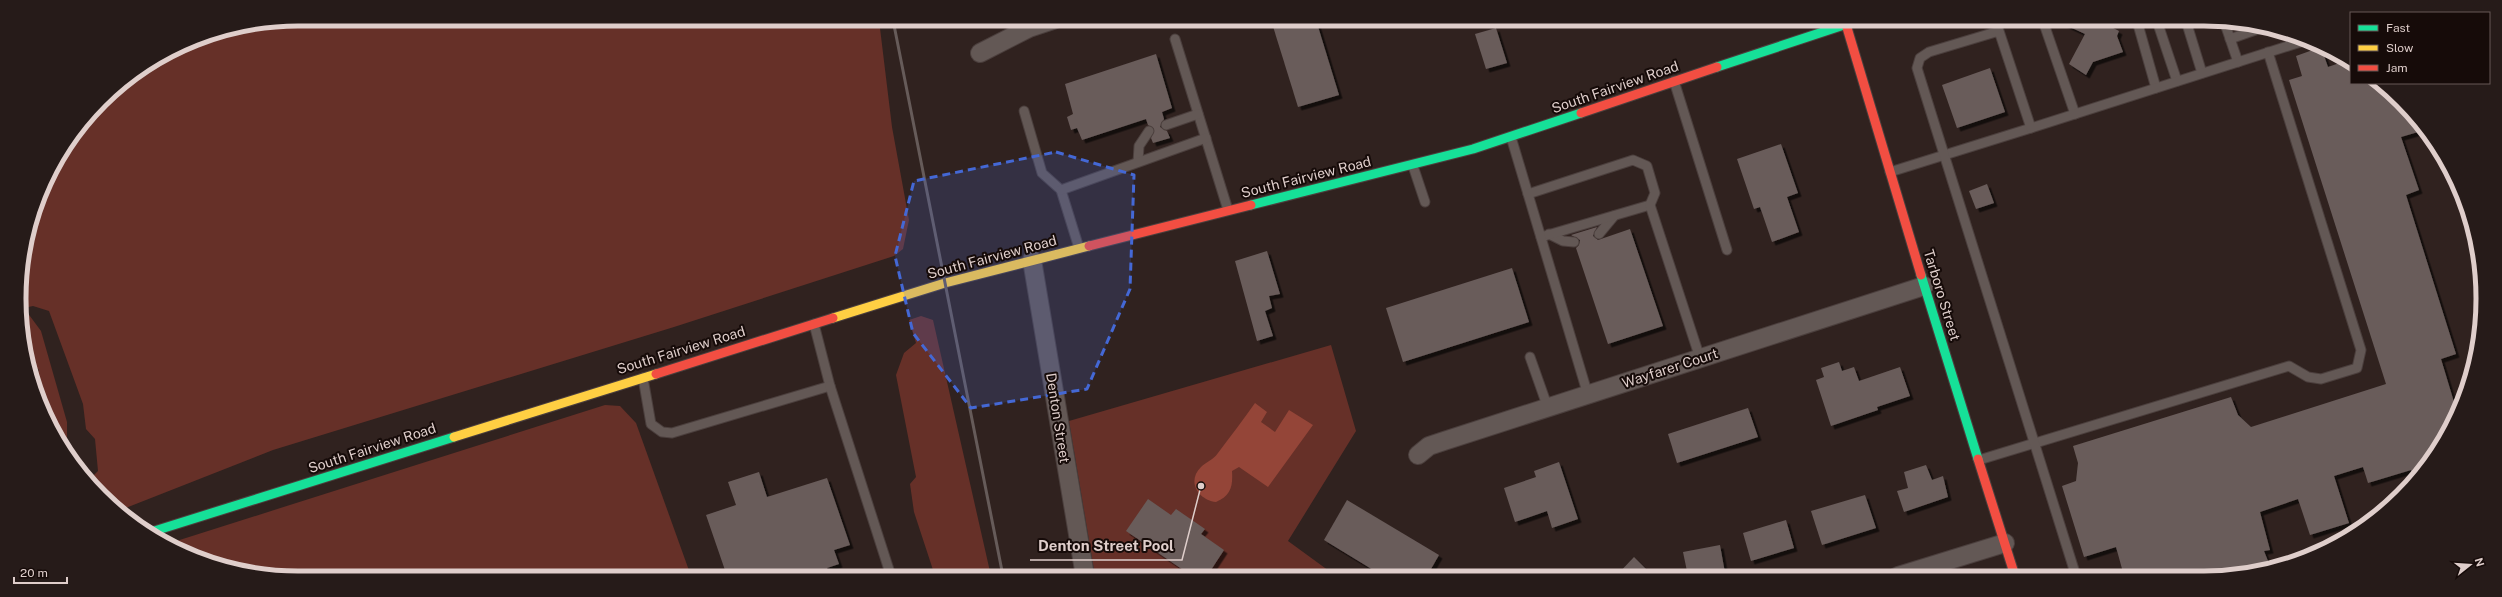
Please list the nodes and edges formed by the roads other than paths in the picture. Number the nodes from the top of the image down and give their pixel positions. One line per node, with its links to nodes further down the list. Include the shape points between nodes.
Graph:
1 (1035, 26): 16 (street)
2 (1837, 26): 19 (main road, South Fairview Road)
3 (1847, 26): 33 (main road, Tarboro Street)
4 (1993, 26): 30 (lane, via 1920,58 1917,68)
5 (1999, 26): 26 (lane)
6 (2045, 26): 24 (lane)
7 (2138, 26): 21 (lane)
8 (2159, 26): 20 (lane)
9 (2188, 26): 18 (lane)
10 (2226, 27): 13 (lane)
11 (2254, 31): 13 (lane)
12 (1176, 39): 23 (lane)
13 (2230, 39): 17 (lane)
14 (2298, 43): 15 (lane)
15 (2268, 52): 17 (lane); 54 (lane, via 2361,350 2357,368 2320,379 2308,377 2289,366)
16 (980, 53)
17 (2238, 62): 18 (lane)
18 (2202, 73): 20 (lane)
19 (1674, 81): 28 (main road, South Fairview Road); 44 (lane)
20 (2177, 81): 21 (lane)
21 (2156, 88): 24 (lane)
22 (1024, 111): 34 (lane, via 1042,173)
23 (1198, 114): 25 (lane); 29 (lane)
24 (2075, 114): 26 (lane)
25 (1166, 125)
26 (2030, 128): 30 (lane)
27 (1149, 131): 31 (lane, via 1139,146)
28 (1511, 137): 32 (main road, South Fairview Road); 35 (lane)
29 (1206, 138): 31 (lane); 38 (lane)
30 (1944, 155): 33 (lane); 54 (lane)
31 (1138, 162): 34 (lane)
32 (1413, 166): 36 (lane); 38 (main road, South Fairview Road)
33 (1890, 172): 46 (main road, Tarboro Street)
34 (1061, 190): 43 (lane)
35 (1528, 194): 37 (lane, via 1633,160 1648,166 1655,193); 41 (lane)
36 (1425, 202)
37 (1650, 205): 39 (lane); 49 (lane)
38 (1228, 210): 43 (main road, South Fairview Road)
39 (1614, 216): 40 (lane); 41 (lane)
40 (1599, 234)
41 (1545, 235): 42 (lane); 52 (lane)
42 (1574, 242)
43 (1079, 248): 45 (main road, South Fairview Road)
44 (1727, 250)
45 (1032, 260): 47 (main road, South Fairview Road, via 945,283); 60 (street, Denton Street)
46 (1924, 286): 49 (street, Wayfarer Court); 56 (main road, Tarboro Street)
47 (814, 324): 50 (main road, South Fairview Road); 51 (lane)
48 (1530, 357): 53 (lane)
49 (1700, 358): 52 (street, Wayfarer Court)
50 (642, 377): 51 (lane, via 650,424 662,432 672,433); 57 (main road, South Fairview Road)
51 (830, 386): 59 (lane)
52 (1588, 395): 53 (street, Wayfarer Court)
53 (1548, 408): 55 (street, Wayfarer Court, via 1429,446)
54 (2034, 442): 56 (lane); 63 (lane)
55 (1418, 455)
56 (1978, 460): 58 (main road, Tarboro Street)
57 (156, 530)
58 (2004, 543): 61 (street); 62 (main road, Tarboro Street)
59 (889, 571)
60 (1084, 571)
61 (1914, 571)
62 (2013, 571)
63 (2074, 571)

